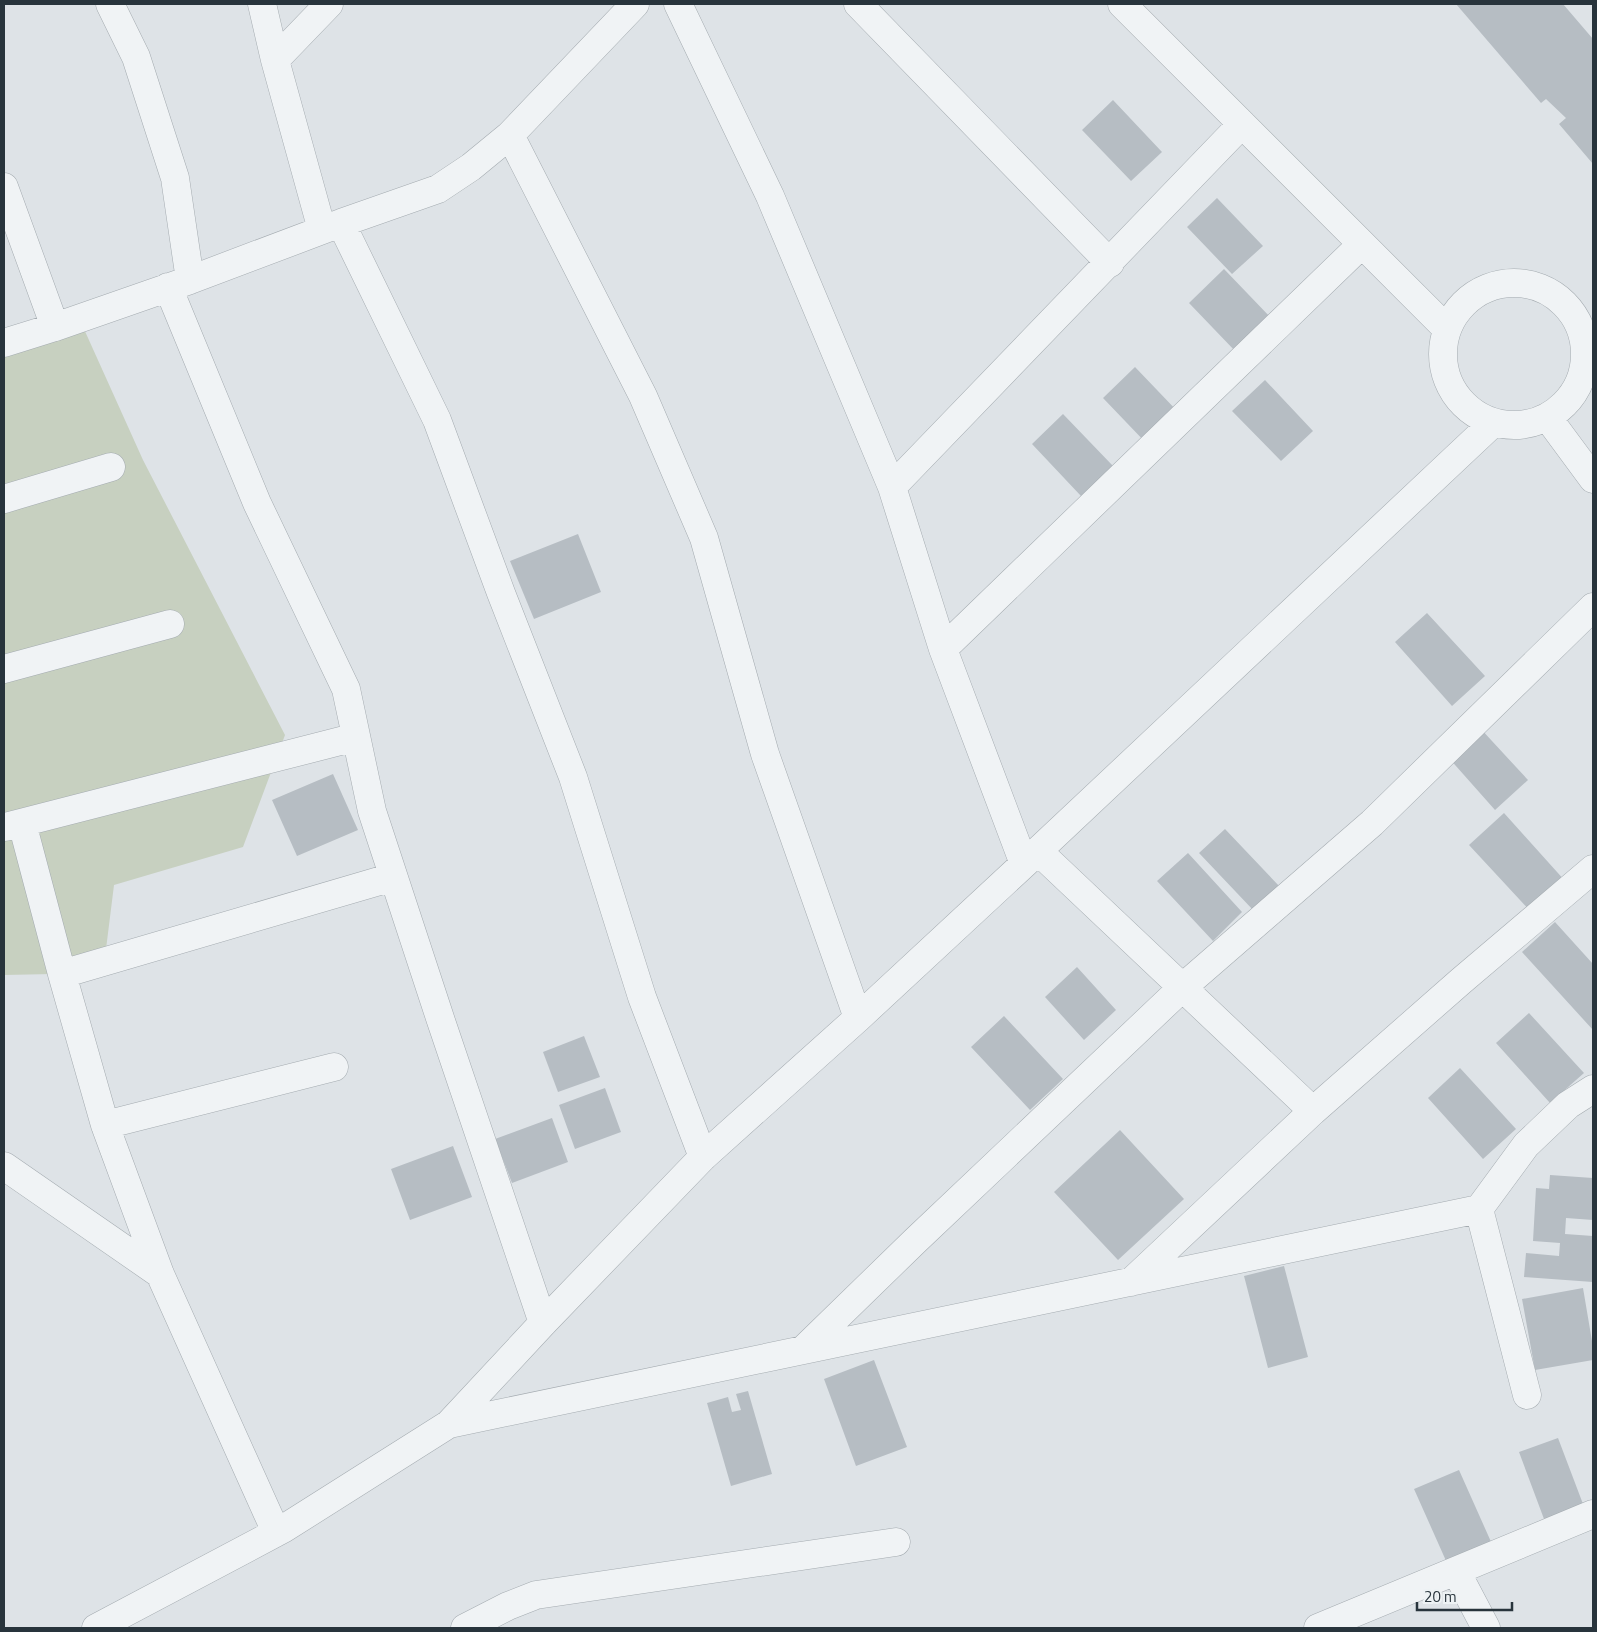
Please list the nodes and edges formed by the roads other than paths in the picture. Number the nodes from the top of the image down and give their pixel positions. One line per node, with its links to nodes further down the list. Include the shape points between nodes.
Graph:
1 (110, 4): 15 (street, via 136,56 175,178)
2 (262, 4): 8 (street)
3 (329, 4): 8 (street)
4 (635, 4): 10 (street)
5 (678, 4): 24 (street, via 770,196)
6 (858, 4): 14 (street)
7 (1122, 4): 9 (street)
8 (275, 60): 12 (street)
9 (1242, 124): 13 (street); 14 (street)
10 (510, 135): 12 (street, via 438,189); 37 (street, via 643,396 704,538 765,754)
11 (4, 187): 17 (street)
12 (331, 226): 15 (street); 42 (street, via 437,420 573,777 642,997)
13 (1362, 244): 18 (street); 28 (street)
14 (1110, 263): 24 (street)
15 (179, 284): 17 (street); 30 (street, via 257,503 346,689)
16 (1586, 316): 18 (street, via 1535,285 1506,282 1480,291 1458,308); 20 (street, via 1583,375 1570,400)
17 (55, 327): 19 (street)
18 (1447, 329): 21 (street, via 1442,361 1450,388 1468,410)
19 (4, 343)
20 (1548, 418): 21 (street, via 1521,426); 23 (street)
21 (1493, 423): 32 (street)
22 (111, 467): 25 (street)
23 (1593, 479)
24 (892, 487): 28 (street)
25 (4, 498)
26 (1593, 607): 36 (street, via 1372,823)
27 (170, 624): 29 (street)
28 (943, 649): 32 (street)
29 (4, 669)
30 (356, 737): 31 (street); 34 (street, via 372,811)
31 (13, 825): 35 (street)
32 (1031, 858): 36 (street); 37 (street)
33 (1593, 869): 40 (street)
34 (394, 877): 35 (street); 47 (street)
35 (62, 974): 41 (street)
36 (1183, 987): 40 (street); 48 (street, via 914,1241)
37 (858, 1018): 42 (street)
38 (334, 1067): 41 (street)
39 (1593, 1089): 44 (street, via 1568,1105 1526,1145)
40 (1313, 1111): 46 (street)
41 (105, 1125): 45 (street)
42 (703, 1157): 47 (street)
43 (4, 1166): 45 (street)
44 (1479, 1209): 46 (street); 49 (street)
45 (160, 1274): 52 (street)
46 (1130, 1282): 48 (street)
47 (543, 1323): 50 (street)
48 (804, 1350): 50 (street)
49 (1527, 1394)
50 (449, 1424): 52 (street)
51 (1593, 1514): 54 (street)
52 (276, 1532): 55 (street)
53 (896, 1542): 56 (street, via 536,1595)
54 (1456, 1571): 57 (street); 58 (street)
55 (96, 1628)
56 (465, 1628)
57 (1318, 1628)
58 (1486, 1628)

